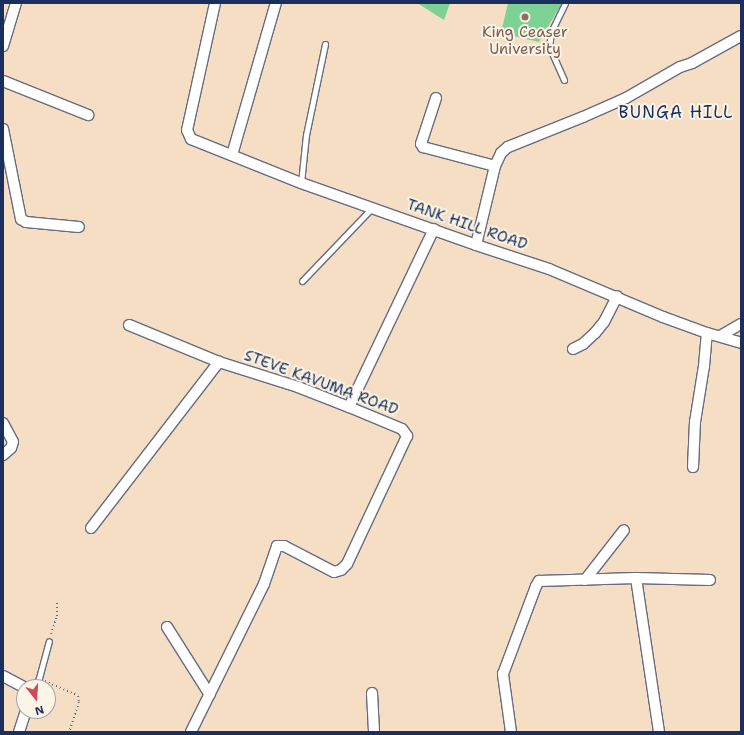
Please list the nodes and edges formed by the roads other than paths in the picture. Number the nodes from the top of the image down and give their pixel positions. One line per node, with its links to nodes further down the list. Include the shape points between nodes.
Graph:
1 (16, 3): 7 (street)
2 (216, 3): 13 (street, TANK HILL ROAD, via 187,130 191,138)
3 (276, 3): 13 (street)
4 (565, 3): 8 (lane, via 551,32 549,47)
5 (741, 36): 14 (street, via 626,98 508,147 501,153)
6 (325, 44): 15 (lane, via 306,135)
7 (3, 46)
8 (564, 80)
9 (3, 81): 11 (street)
10 (436, 98): 14 (street, via 421,144 423,147)
11 (88, 115)
12 (3, 129): 17 (street, via 21,219 26,222)
13 (232, 155): 15 (street, TANK HILL ROAD)
14 (495, 166): 19 (street)
15 (301, 183): 16 (street, TANK HILL ROAD)
16 (372, 208): 18 (street, TANK HILL ROAD); 20 (lane)
17 (79, 227)
18 (434, 229): 19 (street, TANK HILL ROAD); 29 (street)
19 (476, 245): 21 (street, TANK HILL ROAD, via 549,269)
20 (302, 281)
21 (617, 296): 24 (street, TANK HILL ROAD); 27 (street, via 604,322 595,333)
22 (741, 324): 25 (street)
23 (129, 325): 28 (street, STEVE KAVUMA ROAD)
24 (707, 334): 25 (street, TANK HILL ROAD); 32 (street, via 695,422)
25 (720, 336): 26 (street, TANK HILL ROAD)
26 (741, 343)
27 (573, 349)
28 (219, 362): 29 (street, STEVE KAVUMA ROAD); 33 (street)
29 (349, 406): 44 (street, STEVE KAVUMA ROAD, via 402,429 408,438 347,564 341,570 334,572 284,546 277,546 264,584)
30 (3, 424): 31 (street, via 13,442 11,448)
31 (3, 455)
32 (692, 467)
33 (90, 528)
34 (624, 530): 36 (street)
35 (636, 578): 36 (street); 37 (street); 50 (street)
36 (585, 580): 49 (street, via 543,580 537,583 503,674)
37 (710, 580)
38 (167, 627): 44 (street)
39 (49, 641): 41 (lane)
40 (3, 676): 42 (street)
41 (38, 679)
42 (16, 683)
43 (372, 693): 48 (street)
44 (210, 695): 47 (street)
45 (23, 719): 46 (street)
46 (19, 732)
47 (191, 732)
48 (374, 732)
49 (511, 732)
50 (659, 732)

